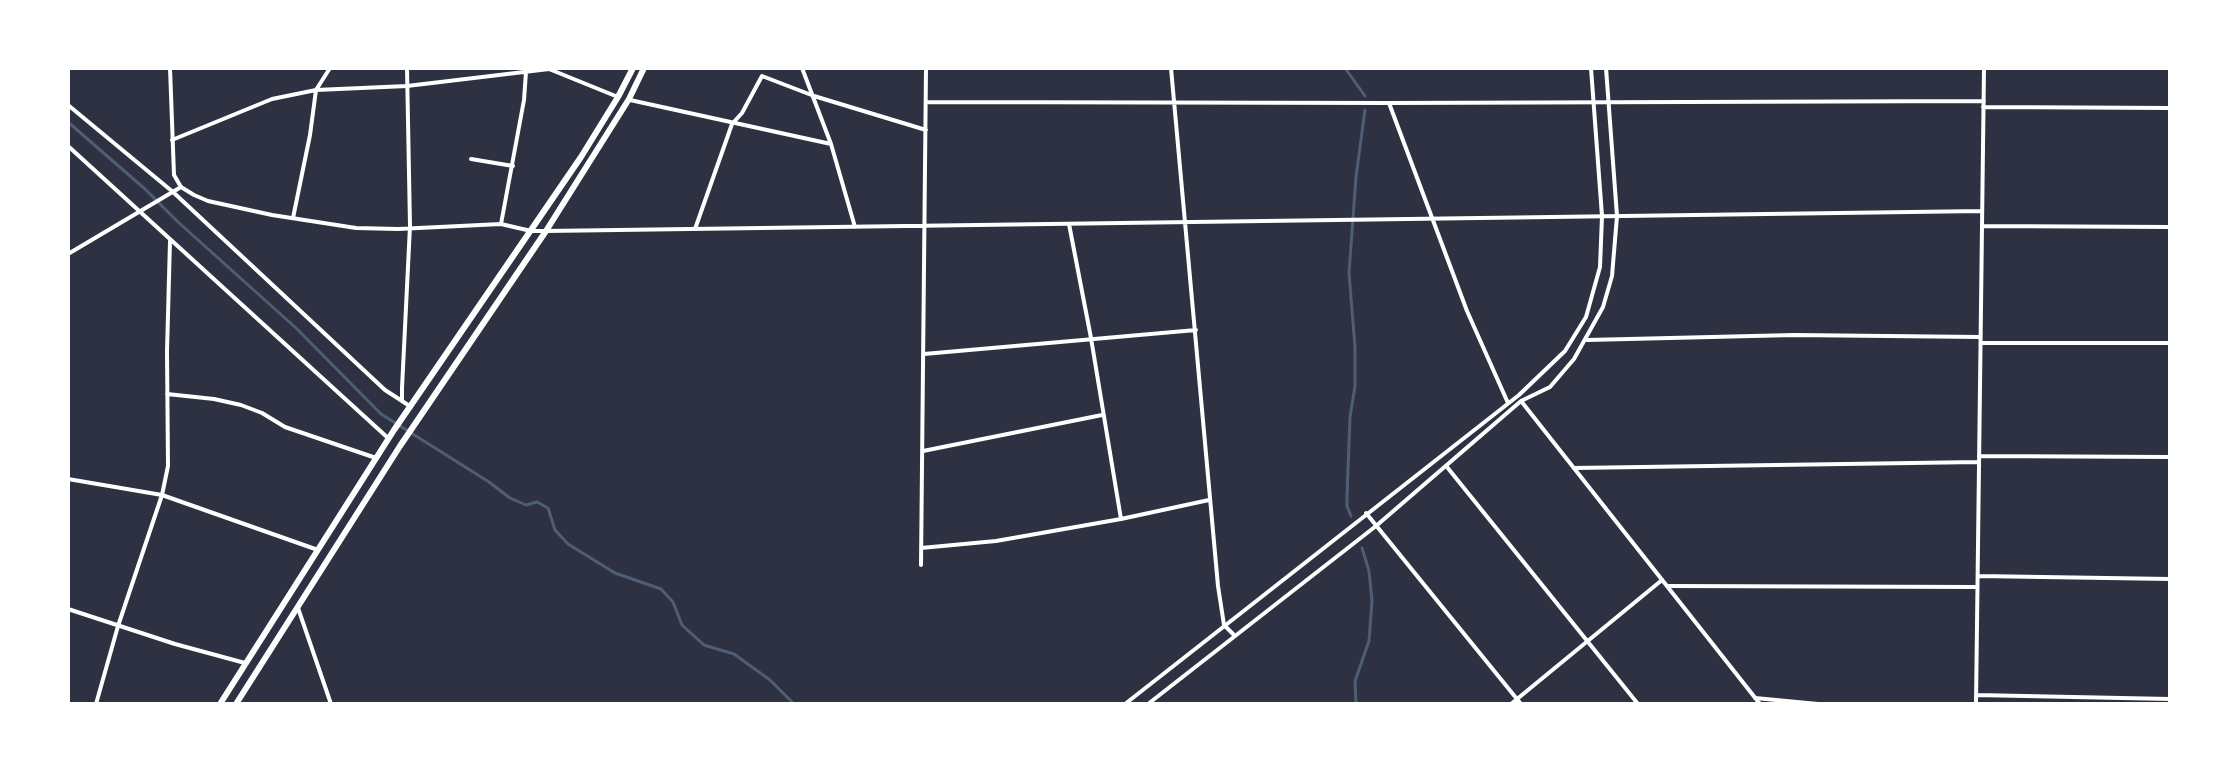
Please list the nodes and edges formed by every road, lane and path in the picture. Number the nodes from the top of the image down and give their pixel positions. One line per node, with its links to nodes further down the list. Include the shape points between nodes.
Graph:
1 (170, 68): 30 (street)
2 (330, 68): 15 (street)
3 (407, 68): 14 (street)
4 (549, 68): 13 (street); 17 (street)
5 (633, 68): 17 (main road)
6 (644, 68): 18 (main road)
7 (802, 68): 16 (street)
8 (926, 68): 20 (street)
9 (1171, 68): 21 (street)
10 (1591, 68): 22 (street)
11 (1606, 68): 23 (street)
12 (1984, 68): 19 (street)
13 (526, 72): 14 (street); 34 (street)
14 (407, 86): 15 (street); 46 (street)
15 (316, 90): 30 (street, via 272,99); 41 (street)
16 (814, 96): 28 (street, via 762,76); 29 (street); 31 (street)
17 (618, 97): 52 (main road)
18 (629, 99): 28 (street); 53 (main road)
19 (1984, 101): 23 (street); 26 (street)
20 (926, 102): 21 (street); 29 (street)
21 (1174, 102): 24 (street); 43 (street)
22 (1593, 102): 23 (street); 24 (street); 39 (street)
23 (1608, 102): 40 (street)
24 (1389, 103): 42 (street)
25 (68, 105): 36 (street)
26 (1983, 107): 27 (street); 37 (street)
27 (2170, 108)
28 (732, 124): 31 (street); 51 (street)
29 (926, 130): 47 (street)
30 (172, 140): 35 (street, via 174,175)
31 (831, 144): 49 (street)
32 (68, 146): 38 (street)
33 (471, 159): 34 (street)
34 (513, 166): 44 (street)
35 (181, 187): 36 (street); 41 (street, via 208,201)
36 (173, 192): 38 (street); 64 (street)
37 (1982, 211): 40 (street); 48 (street)
38 (141, 212): 54 (street); 55 (street)
39 (1602, 216): 40 (street); 42 (street); 63 (street, via 1600,267 1586,317 1555,364)
40 (1617, 216): 58 (street, via 1612,276)
41 (293, 218): 46 (street, via 356,228)
42 (1431, 219): 43 (street); 65 (street)
43 (1186, 222): 45 (street); 56 (street)
44 (501, 224): 46 (street); 52 (street)
45 (1069, 224): 47 (street); 57 (street)
46 (410, 226): 64 (street)
47 (926, 226): 49 (street); 61 (street)
48 (1982, 226): 50 (street); 59 (street)
49 (855, 227): 51 (street)
50 (2170, 227)
51 (695, 229): 53 (street)
52 (531, 231): 53 (street); 66 (main road)
53 (546, 231): 89 (main road)
54 (170, 241): 62 (street); 68 (street)
55 (68, 254)
56 (1197, 330): 57 (street); 77 (street)
57 (1091, 338): 61 (street); 67 (street)
58 (1587, 340): 59 (street, via 1794,335); 63 (street, via 1550,387)
59 (1981, 340): 60 (street); 72 (street)
60 (2170, 343)
61 (924, 354): 69 (street)
62 (167, 394): 71 (street, via 241,405 285,427); 76 (street, via 168,466)
63 (1520, 398): 65 (street); 73 (street); 74 (street)
64 (402, 401): 66 (street)
65 (1508, 403): 78 (street)
66 (409, 409): 68 (main road)
67 (1102, 415): 69 (street); 79 (street)
68 (388, 439): 71 (main road)
69 (923, 451): 81 (street)
70 (2170, 457): 72 (street)
71 (376, 458): 82 (main road)
72 (1979, 459): 74 (street); 84 (street)
73 (1447, 467): 80 (street); 94 (street)
74 (1574, 468): 86 (street)
75 (68, 479): 76 (street)
76 (162, 495): 82 (street); 92 (street)
77 (1209, 500): 79 (street); 91 (street)
78 (1366, 513): 80 (street); 91 (street)
79 (1121, 519): 81 (street)
80 (1376, 526): 93 (street); 99 (street)
81 (921, 548): 83 (street)
82 (318, 550): 95 (main road)
83 (921, 565)
84 (1978, 576): 85 (street); 88 (street)
85 (2170, 579)
86 (1662, 580): 87 (street); 94 (street)
87 (1669, 586): 88 (street); 97 (street)
88 (1977, 587): 96 (street)
89 (298, 608): 102 (main road); 103 (street)
90 (68, 609): 92 (street)
91 (1224, 625): 93 (street); 104 (street)
92 (118, 626): 95 (street); 100 (street)
93 (1234, 635): 105 (street)
94 (1588, 641): 99 (street); 107 (street)
95 (246, 663): 101 (main road)
96 (1976, 695): 98 (street); 110 (street)
97 (1755, 698): 108 (street); 109 (street)
98 (2170, 699)
99 (1520, 702): 106 (street)
100 (96, 704)
101 (220, 704)
102 (236, 704)
103 (331, 704)
104 (1125, 704)
105 (1148, 704)
106 (1511, 704)
107 (1638, 704)
108 (1760, 704)
109 (1818, 704)
110 (1976, 704)

